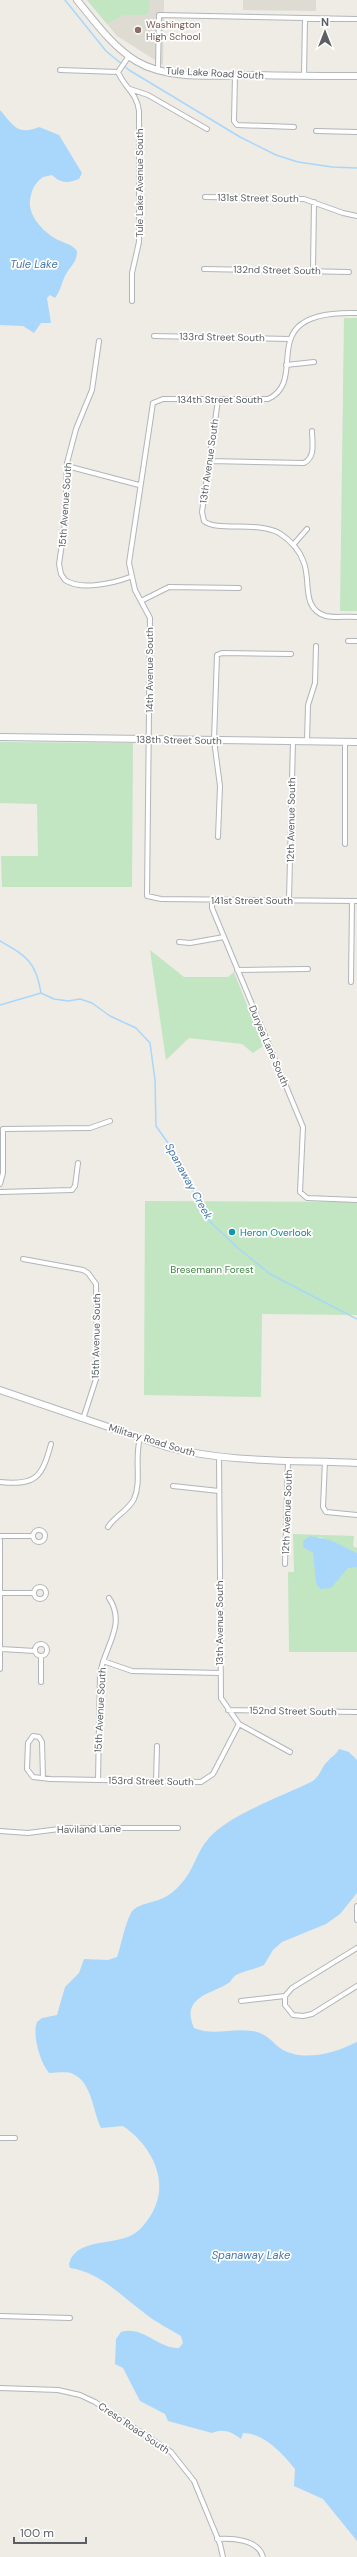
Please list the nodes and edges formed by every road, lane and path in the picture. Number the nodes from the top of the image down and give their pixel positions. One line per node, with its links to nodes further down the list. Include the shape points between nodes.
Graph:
1 (77, 0): 4 (street, Tule Lake Road South, via 108,37)
2 (306, 18): 3 (street); 5 (street, via 159,15); 9 (street)
3 (357, 19)
4 (129, 56): 5 (street, Tule Lake Road South); 7 (street)
5 (158, 69): 8 (street, Tule Lake Road South, via 178,73)
6 (60, 70): 7 (street)
7 (118, 72): 11 (street, Tule Lake Avenue South)
8 (235, 75): 9 (street, Tule Lake Road South); 12 (street, via 234,121 237,125)
9 (304, 76): 10 (street, Tule Lake Road South)
10 (357, 76)
11 (130, 88): 13 (street, via 143,92); 22 (street, Tule Lake Avenue South, via 138,100 139,118 139,242 132,273)
12 (294, 127)
13 (207, 129)
14 (316, 131): 15 (street)
15 (357, 132)
16 (205, 197): 17 (street, 131st Street South, via 298,198)
17 (314, 202): 18 (street, 131st Street South); 20 (street)
18 (357, 216)
19 (204, 269): 20 (street, 132nd Street South)
20 (313, 270): 21 (street, 132nd Street South)
21 (349, 272)
22 (132, 301)
23 (357, 313): 25 (street, via 334,312 313,317 300,325)
24 (154, 336): 25 (street, 133rd Street South)
25 (290, 339): 28 (street)
26 (99, 341): 33 (street, 15th Avenue South, via 93,386 76,429)
27 (314, 362): 28 (street)
28 (286, 365): 29 (street, 134th Street South, via 284,384 272,397 261,400)
29 (218, 400): 30 (street, 134th Street South, via 163,399); 32 (street, 13th Avenue South)
30 (155, 402): 34 (street, 14th Avenue South, via 151,408)
31 (312, 431): 32 (street, via 312,453 310,459 304,463)
32 (209, 461): 36 (street, 13th Avenue South, via 202,512 204,521 212,525 266,528)
33 (67, 466): 34 (street); 37 (street, 15th Avenue South, via 66,522 59,564 63,578 70,583 95,585)
34 (139, 485): 37 (street, 14th Avenue South, via 129,558)
35 (307, 530): 36 (street)
36 (291, 543): 40 (street, via 304,563 308,597 316,611 326,616)
37 (130, 577): 39 (street, 14th Avenue South)
38 (239, 588): 39 (street, via 169,587)
39 (141, 601): 46 (street, 14th Avenue South, via 150,618)
40 (357, 617)
41 (348, 641): 42 (street)
42 (357, 642)
43 (316, 646): 48 (street, via 315,683 308,705)
44 (291, 654): 47 (street, via 219,654 216,662)
45 (0, 737): 46 (street, 138th Street South)
46 (148, 739): 47 (street, 138th Street South); 54 (street, 14th Avenue South, via 145,892)
47 (214, 740): 49 (street, 138th Street South); 52 (street, via 220,786)
48 (306, 741): 49 (street, 138th Street South); 50 (street, 138th Street South)
49 (292, 742): 55 (street, 12th Avenue South)
50 (345, 742): 51 (street, 138th Street South); 53 (street)
51 (357, 742)
52 (218, 837)
53 (344, 844)
54 (148, 898): 56 (street, 141st Street South)
55 (289, 899): 56 (street, 141st Street South); 57 (street, 141st Street South)
56 (212, 900): 58 (street, Duryea Lane South, via 212,908)
57 (354, 901): 62 (street)
58 (224, 937): 59 (street, via 190,943); 61 (street, Duryea Lane South)
59 (180, 942)
60 (308, 969): 61 (street)
61 (237, 970): 67 (street, Duryea Lane South, via 303,1127 299,1182 303,1196)
62 (351, 982)
63 (110, 1121): 65 (street, via 90,1128 3,1130 3,1173)
64 (78, 1163): 66 (street, via 74,1190)
65 (0, 1184)
66 (0, 1192)
67 (357, 1200)
68 (23, 1259): 70 (street, 15th Avenue South, via 83,1270 96,1284 97,1376)
69 (0, 1390): 70 (street, Military Road South)
70 (83, 1419): 71 (street, Military Road South)
71 (140, 1438): 73 (street, Military Road South, via 185,1451); 81 (street, via 136,1454 136,1494 126,1510)
72 (51, 1444): 77 (street, via 42,1471 34,1479 26,1483)
73 (219, 1457): 74 (street, Military Road South); 79 (street, 13th Avenue South)
74 (288, 1460): 75 (street, Military Road South); 85 (street, 12th Avenue South)
75 (325, 1461): 76 (street, Military Road South); 80 (street, via 323,1507 326,1512)
76 (357, 1463)
77 (0, 1482)
78 (173, 1486): 79 (street)
79 (219, 1491): 94 (street, 13th Avenue South)
80 (357, 1515)
81 (108, 1527)
82 (0, 1536): 83 (street)
83 (33, 1536)
84 (0, 1540): 86 (street)
85 (285, 1564)
86 (1, 1593): 87 (street); 89 (street)
87 (34, 1593)
88 (109, 1598): 92 (street, 15th Avenue South, via 115,1609 116,1628)
89 (1, 1649): 90 (street); 93 (street)
90 (35, 1651): 91 (street); 91 (street, via 37,1645 45,1645 46,1651)
91 (41, 1656): 95 (street)
92 (103, 1660): 94 (street, via 136,1672); 102 (street, 15th Avenue South, via 100,1674)
93 (0, 1669)
94 (220, 1673): 96 (street, 13th Avenue South, via 221,1698)
95 (41, 1682)
96 (228, 1710): 97 (street, 152nd Street South); 98 (street, 13th Avenue South)
97 (357, 1712)
98 (239, 1724): 100 (street, 13th Avenue South); 103 (street, 153rd Street South, via 209,1778 197,1782)
99 (157, 1746): 103 (street)
100 (290, 1752)
101 (43, 1778): 101 (street, 153rd Street South, via 42,1742 36,1736 30,1737 27,1769 31,1776); 102 (street, 153rd Street South)
102 (98, 1780): 103 (street, 153rd Street South)
103 (156, 1782)
104 (178, 1828): 105 (street, Haviland Lane, via 67,1828 28,1833)
105 (0, 1831)
106 (357, 1906): 107 (street)
107 (357, 1920)
108 (357, 1948): 110 (street, via 292,1988)
109 (357, 1986): 110 (street, via 312,2014 303,2016 290,2012 285,2005)
110 (285, 1996): 111 (street)
111 (241, 2001)
112 (0, 2138): 113 (street)
113 (14, 2138)
114 (0, 2316): 115 (street)
115 (70, 2318)
116 (0, 2388): 117 (street, Creso Road South, via 58,2390 80,2395 166,2448 178,2459 194,2481)
117 (217, 2539): 118 (street, Creso Road South); 119 (street, via 244,2541 254,2546)
118 (222, 2557)
119 (263, 2557)

